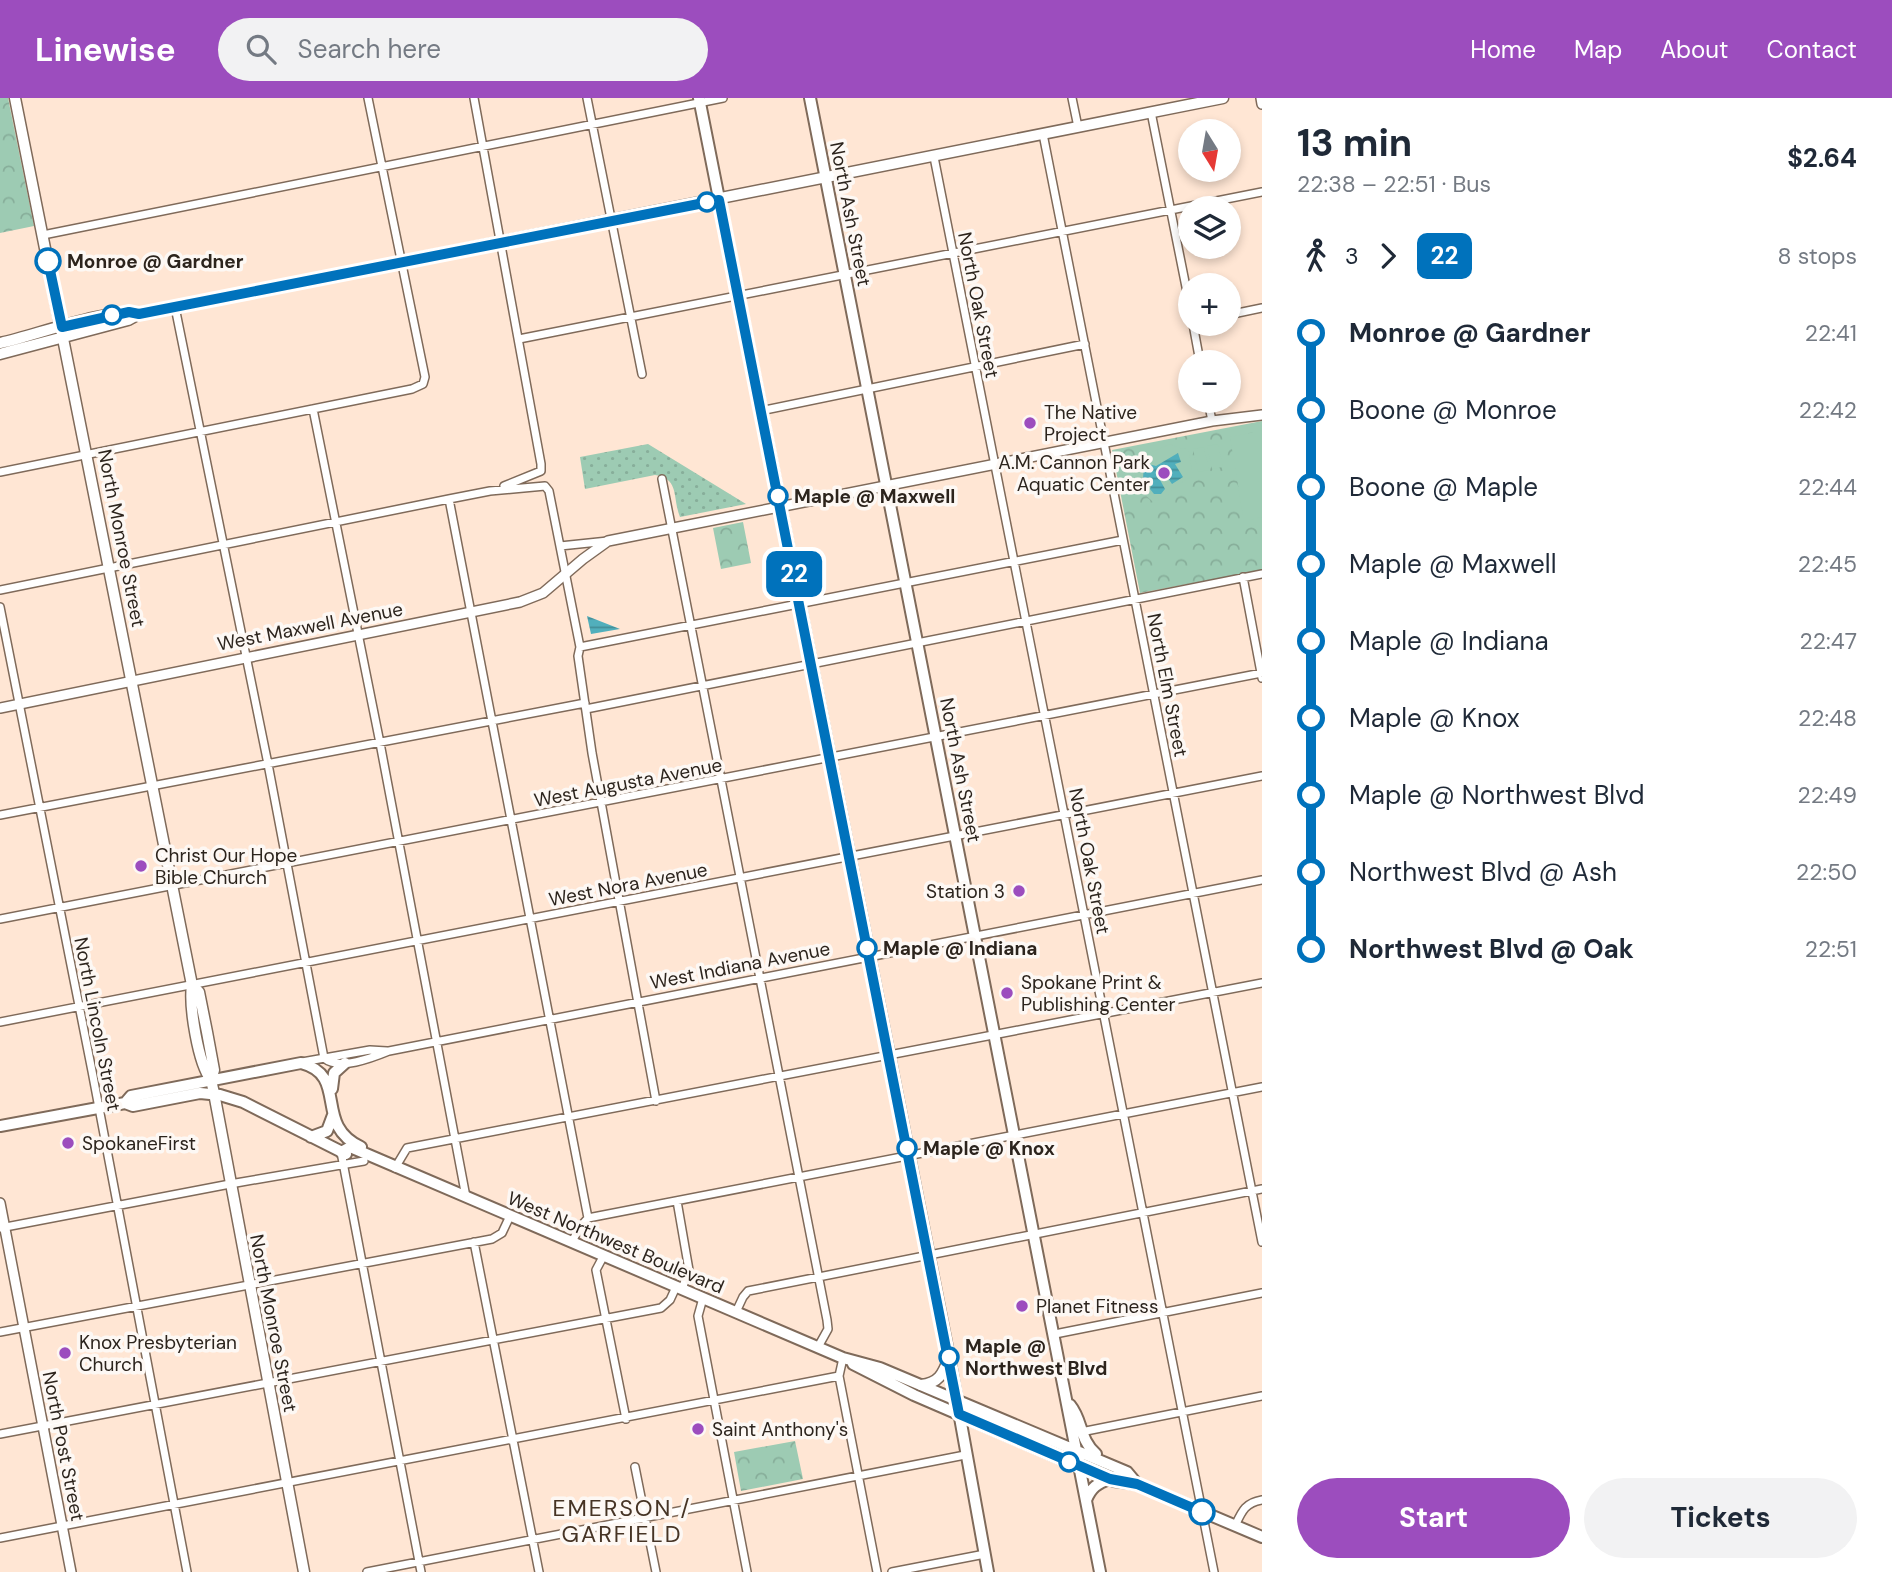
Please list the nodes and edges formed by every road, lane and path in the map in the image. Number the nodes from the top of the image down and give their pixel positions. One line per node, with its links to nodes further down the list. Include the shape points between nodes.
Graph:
1 (15, 98): 26 (main road, North Monroe Street)
2 (368, 98): 19 (street)
3 (474, 98): 17 (street)
4 (587, 98): 14 (street)
5 (723, 98): 10 (street)
6 (810, 98): 20 (main road, North Ash Street)
7 (1072, 98): 15 (street)
8 (1223, 98): 11 (main road)
9 (1261, 98): 12 (street)
10 (699, 100): 14 (street); 22 (main road)
11 (1184, 102): 13 (main road)
12 (1262, 104)
13 (1151, 112): 15 (main road); 23 (street)
14 (592, 124): 17 (street); 24 (street)
15 (1078, 127): 16 (main road)
16 (1043, 134): 18 (main road); 25 (street, North Elm Street)
17 (483, 145): 19 (street); 27 (street)
18 (934, 157): 20 (main road); 28 (street, North Oak Street)
19 (381, 167): 26 (street); 29 (street)
20 (827, 178): 22 (main road); 31 (main road, North Ash Street)
21 (1262, 191): 23 (street)
22 (719, 200): 24 (main road); 32 (main road)
23 (1170, 210): 25 (street); 30 (street)
24 (611, 220): 27 (main road); 36 (street)
25 (1062, 232): 28 (street); 40 (street, North Elm Street)
26 (43, 235): 37 (main road, North Monroe Street)
27 (501, 241): 29 (main road); 38 (street)
28 (953, 253): 31 (street); 42 (street, North Oak Street)
29 (400, 262): 33 (main road); 45 (street, via 423,384)
30 (1183, 273)
31 (845, 274): 32 (street); 44 (main road, North Ash Street)
32 (738, 295): 36 (street); 46 (main road)
33 (175, 307): 37 (main road, via 129,312); 50 (street)
34 (1262, 308): 35 (street)
35 (1241, 312)
36 (631, 317): 38 (street); 43 (street)
37 (63, 332): 39 (main road); 41 (main road); 52 (main road, North Monroe Street)
38 (519, 339): 57 (street, via 541,471)
39 (0, 343)
40 (1085, 344): 42 (street); 51 (street, North Elm Street)
41 (0, 354)
42 (976, 367): 44 (street); 53 (street, North Oak Street)
43 (642, 374)
44 (868, 390): 46 (street); 56 (main road, North Ash Street)
45 (313, 409): 50 (street); 60 (street)
46 (760, 411): 59 (main road)
47 (1210, 413): 49 (street)
48 (1262, 415): 49 (street, West Maxwell Avenue)
49 (1212, 421): 51 (street, West Maxwell Avenue)
50 (200, 432): 52 (street); 64 (street)
51 (1104, 442): 53 (street, West Maxwell Avenue); 62 (street, North Elm Street)
52 (87, 455): 54 (street); 67 (main road, North Monroe Street)
53 (995, 464): 56 (street, West Maxwell Avenue); 66 (street, North Oak Street)
54 (0, 472)
55 (662, 479): 61 (street)
56 (887, 486): 59 (street, West Maxwell Avenue); 71 (main road, North Ash Street)
57 (490, 491): 58 (street); 65 (street, via 545,486)
58 (449, 499): 60 (street); 76 (street)
59 (780, 507): 61 (street, West Maxwell Avenue); 74 (main road)
60 (335, 522): 64 (street); 79 (street)
61 (672, 529): 63 (street, West Maxwell Avenue); 78 (street)
62 (1123, 540): 66 (street); 73 (street, North Elm Street)
63 (608, 541): 65 (street, West Maxwell Avenue); 69 (street, West Maxwell Avenue)
64 (224, 544): 67 (street); 82 (street)
65 (560, 546): 69 (street)
66 (1015, 562): 71 (street); 77 (street, North Oak Street)
67 (110, 567): 72 (street); 85 (main road, North Monroe Street)
68 (1262, 574): 70 (street)
69 (565, 576): 76 (street, West Maxwell Avenue, via 543,593 520,602); 81 (street)
70 (1243, 577): 73 (street); 84 (street)
71 (906, 583): 74 (street); 80 (main road, North Ash Street)
72 (0, 590)
73 (1135, 598): 77 (street); 87 (street, North Elm Street)
74 (800, 604): 78 (street); 83 (main road)
75 (0, 607): 88 (street, North Lincoln Street)
76 (471, 612): 79 (street, West Maxwell Avenue); 92 (street)
77 (1026, 620): 80 (street); 91 (street, North Oak Street)
78 (690, 626): 81 (street); 86 (street)
79 (359, 634): 82 (street, West Maxwell Avenue); 94 (street)
80 (918, 642): 83 (street); 93 (main road, North Ash Street)
81 (580, 647): 89 (street)
82 (246, 657): 85 (street, West Maxwell Avenue); 96 (street)
83 (811, 664): 86 (street); 95 (main road)
84 (1262, 675): 87 (street, West Augusta Avenue)
85 (133, 680): 88 (street, West Maxwell Avenue); 99 (main road, North Monroe Street)
86 (701, 686): 89 (street); 98 (street)
87 (1153, 694): 91 (street, West Augusta Avenue); 100 (street, North Elm Street)
88 (19, 704): 90 (street, West Maxwell Avenue); 102 (street, North Lincoln Street)
89 (585, 706): 92 (street); 101 (street)
90 (0, 708)
91 (1045, 715): 93 (street, West Augusta Avenue); 104 (street, North Oak Street)
92 (492, 721): 94 (street); 105 (street)
93 (937, 736): 95 (street, West Augusta Avenue); 106 (main road, North Ash Street)
94 (380, 743): 96 (street); 107 (street)
95 (830, 758): 98 (street, West Augusta Avenue); 108 (main road)
96 (268, 764): 99 (street); 109 (street)
97 (1262, 776): 100 (street, West Nora Avenue)
98 (721, 780): 101 (street, West Augusta Avenue); 110 (street)
99 (153, 786): 102 (street); 112 (main road, North Monroe Street)
100 (1173, 793): 104 (street, West Nora Avenue); 113 (street, North Elm Street)
101 (601, 803): 105 (street, West Augusta Avenue); 114 (street)
102 (40, 807): 103 (street); 115 (street, North Lincoln Street)
103 (0, 815)
104 (1065, 815): 106 (street, West Nora Avenue); 116 (street, North Oak Street)
105 (511, 820): 107 (street, West Augusta Avenue); 118 (street)
106 (956, 837): 108 (street, West Nora Avenue); 119 (main road, North Ash Street)
107 (398, 842): 109 (street, West Augusta Avenue); 120 (street)
108 (849, 857): 110 (street, West Nora Avenue); 121 (main road)
109 (286, 863): 112 (street, West Augusta Avenue); 122 (street)
110 (740, 878): 114 (street, West Nora Avenue); 123 (street)
111 (1262, 880): 113 (street, West Indiana Avenue)
112 (173, 886): 115 (street, West Augusta Avenue); 125 (main road, North Monroe Street)
113 (1193, 893): 116 (street, West Indiana Avenue); 126 (street, North Elm Street)
114 (620, 902): 118 (street, West Nora Avenue); 127 (street)
115 (59, 908): 117 (street, West Augusta Avenue); 128 (street, North Lincoln Street)
116 (1084, 915): 119 (street, West Indiana Avenue); 129 (street, North Oak Street)
117 (0, 919)
118 (531, 920): 120 (street, West Nora Avenue); 130 (street)
119 (975, 937): 121 (street, West Indiana Avenue); 132 (main road, North Ash Street)
120 (417, 942): 122 (street, West Nora Avenue); 133 (street)
121 (869, 957): 123 (street, West Indiana Avenue); 135 (main road)
122 (305, 964): 125 (street, West Nora Avenue); 136 (street)
123 (760, 979): 127 (street, West Indiana Avenue); 139 (street)
124 (1262, 983): 126 (street)
125 (192, 985): 128 (street, West Nora Avenue); 140 (main road, North Monroe Street, via 199,992 214,1070)
126 (1213, 992): 129 (street); 143 (street, North Elm Street)
127 (638, 1003): 130 (street, West Indiana Avenue); 144 (street)
128 (78, 1007): 131 (street, West Nora Avenue); 146 (street, North Lincoln Street)
129 (1105, 1014): 132 (street); 148 (street, North Oak Street)
130 (550, 1020): 133 (street, West Indiana Avenue); 149 (street)
131 (0, 1022)
132 (996, 1035): 135 (street); 151 (main road, North Ash Street)
133 (437, 1042): 134 (street, West Indiana Avenue); 152 (street)
134 (389, 1052): 136 (street, West Indiana Avenue, via 370,1050); 138 (street, West Indiana Avenue)
135 (889, 1056): 139 (street); 156 (main road)
136 (324, 1058): 137 (street, West Indiana Avenue); 138 (street, West Indiana Avenue)
137 (301, 1063): 140 (main road, West Indiana Avenue); 147 (main road, West Northwest Boulevard, via 325,1077)
138 (345, 1063): 147 (main road, via 334,1073)
139 (779, 1078): 144 (street); 159 (street)
140 (211, 1080): 142 (main road, North Monroe Street); 145 (main road, West Indiana Avenue, via 131,1096)
141 (1262, 1087): 143 (street)
142 (214, 1093): 145 (main road, West Indiana Avenue, via 133,1106); 153 (main road, via 243,1102); 160 (main road, North Monroe Street)
143 (1232, 1093): 148 (street); 162 (street, North Elm Street)
144 (656, 1101): 149 (street)
145 (125, 1103): 146 (main road, West Indiana Avenue)
146 (99, 1107): 150 (main road, West Indiana Avenue); 166 (street, North Lincoln Street)
147 (332, 1107): 153 (main road, via 331,1125); 155 (main road, West Northwest Boulevard, via 336,1127)
148 (1124, 1114): 151 (street); 167 (street, North Oak Street)
149 (569, 1118): 152 (street); 169 (street)
150 (0, 1126)
151 (1016, 1135): 156 (street); 171 (main road, North Ash Street)
152 (456, 1139): 158 (street, via 407,1149); 163 (street)
153 (315, 1140): 154 (main road)
154 (341, 1152): 155 (main road, via 350,1147); 157 (street)
155 (368, 1155): 157 (street); 158 (main road, West Northwest Boulevard)
156 (908, 1156): 159 (street); 176 (main road)
157 (344, 1163): 160 (street); 177 (street)
158 (395, 1168): 163 (main road, West Northwest Boulevard)
159 (798, 1178): 164 (street); 178 (street)
160 (230, 1184): 166 (street); 179 (main road, North Monroe Street)
161 (1262, 1189): 162 (street)
162 (1252, 1191): 167 (street); 174 (street, North Elm Street)
163 (466, 1197): 168 (main road, West Northwest Boulevard)
164 (677, 1201): 169 (street); 180 (street, via 689,1270)
165 (0, 1203): 170 (street, North Post Street)
166 (116, 1206): 170 (street); 183 (street, North Lincoln Street)
167 (1143, 1213): 171 (street); 185 (street, North Oak Street)
168 (510, 1216): 172 (street, via 502,1233); 173 (main road, West Northwest Boulevard)
169 (587, 1218): 173 (street)
170 (2, 1227): 187 (street, North Post Street)
171 (1035, 1235): 176 (street); 189 (main road, North Ash Street)
172 (474, 1242): 177 (street); 190 (street)
173 (572, 1242): 175 (main road, West Northwest Boulevard)
174 (1262, 1242)
175 (604, 1255): 180 (main road, West Northwest Boulevard); 186 (street, via 596,1270)
176 (927, 1255): 178 (street); 192 (main road)
177 (362, 1263): 179 (street); 194 (street)
178 (818, 1277): 184 (street, via 748,1291); 191 (street, via 828,1326)
179 (249, 1284): 183 (street); 196 (main road, North Monroe Street)
180 (679, 1288): 182 (main road, West Northwest Boulevard); 186 (street, via 661,1308)
181 (1262, 1293): 185 (street)
182 (703, 1298): 184 (main road, West Northwest Boulevard); 200 (street, via 698,1316)
183 (136, 1305): 187 (street); 202 (street, North Lincoln Street)
184 (736, 1312): 191 (main road, West Northwest Boulevard)
185 (1163, 1312): 189 (street); 203 (street, North Oak Street)
186 (607, 1319): 190 (street); 205 (street)
187 (24, 1327): 188 (street); 206 (street, North Post Street)
188 (0, 1332)
189 (1055, 1334): 201 (main road, North Ash Street)
190 (494, 1340): 194 (street); 209 (street)
191 (818, 1347): 193 (main road, West Northwest Boulevard)
192 (949, 1357): 197 (main road, via 941,1378); 199 (main road)
193 (843, 1358): 195 (street); 197 (main road); 204 (main road)
194 (381, 1362): 196 (street); 212 (street)
195 (839, 1376): 200 (street); 216 (street)
196 (268, 1383): 202 (street); 218 (main road, North Monroe Street)
197 (921, 1385): 199 (main road)
198 (1262, 1396): 203 (street)
199 (957, 1399): 204 (main road); 210 (main road)
200 (715, 1401): 205 (street); 222 (street)
201 (1068, 1403): 207 (main road, via 1076,1412); 210 (main road, North Ash Street)
202 (155, 1404): 206 (street); 223 (street, North Lincoln Street)
203 (1183, 1412): 207 (street); 224 (street, North Oak Street)
204 (959, 1414): 211 (main road); 214 (main road)
205 (626, 1419): 209 (street)
206 (43, 1426): 208 (street); 226 (street, North Post Street)
207 (1081, 1432): 213 (main road, via 1085,1444)
208 (0, 1434)
209 (513, 1440): 212 (street); 230 (street)
210 (1075, 1449): 213 (main road); 214 (main road, North Ash Street)
211 (965, 1455): 216 (street); 231 (main road)
212 (400, 1461): 218 (street); 232 (street)
213 (1106, 1463): 219 (main road, via 1126,1472)
214 (1078, 1466): 217 (main road); 220 (main road, North Ash Street)
215 (635, 1468): 225 (street)
216 (858, 1476): 222 (street); 241 (street)
217 (1110, 1479): 219 (main road); 220 (main road, via 1091,1489)
218 (287, 1482): 223 (street); 235 (main road, North Monroe Street)
219 (1137, 1484): 224 (main road)
220 (1086, 1500): 244 (main road, North Ash Street)
221 (1262, 1500): 227 (street, via 1249,1503)
222 (734, 1501): 225 (street); 240 (street)
223 (174, 1504): 226 (street); 234 (street, North Lincoln Street)
224 (1202, 1512): 227 (main road); 245 (street, North Oak Street)
225 (645, 1518): 230 (street); 239 (street)
226 (62, 1526): 229 (street); 233 (street, North Post Street)
227 (1235, 1526): 228 (main road)
228 (1262, 1537)
229 (0, 1538)
230 (532, 1539): 232 (street); 238 (street)
231 (985, 1554): 242 (street); 243 (main road)
232 (419, 1562): 236 (street); 237 (street)
233 (71, 1572)
234 (187, 1572)
235 (304, 1572)
236 (367, 1572)
237 (421, 1572)
238 (539, 1572)
239 (656, 1572)
240 (747, 1572)
241 (877, 1572)
242 (892, 1572)
243 (988, 1572)
244 (1100, 1572)
245 (1214, 1572)

